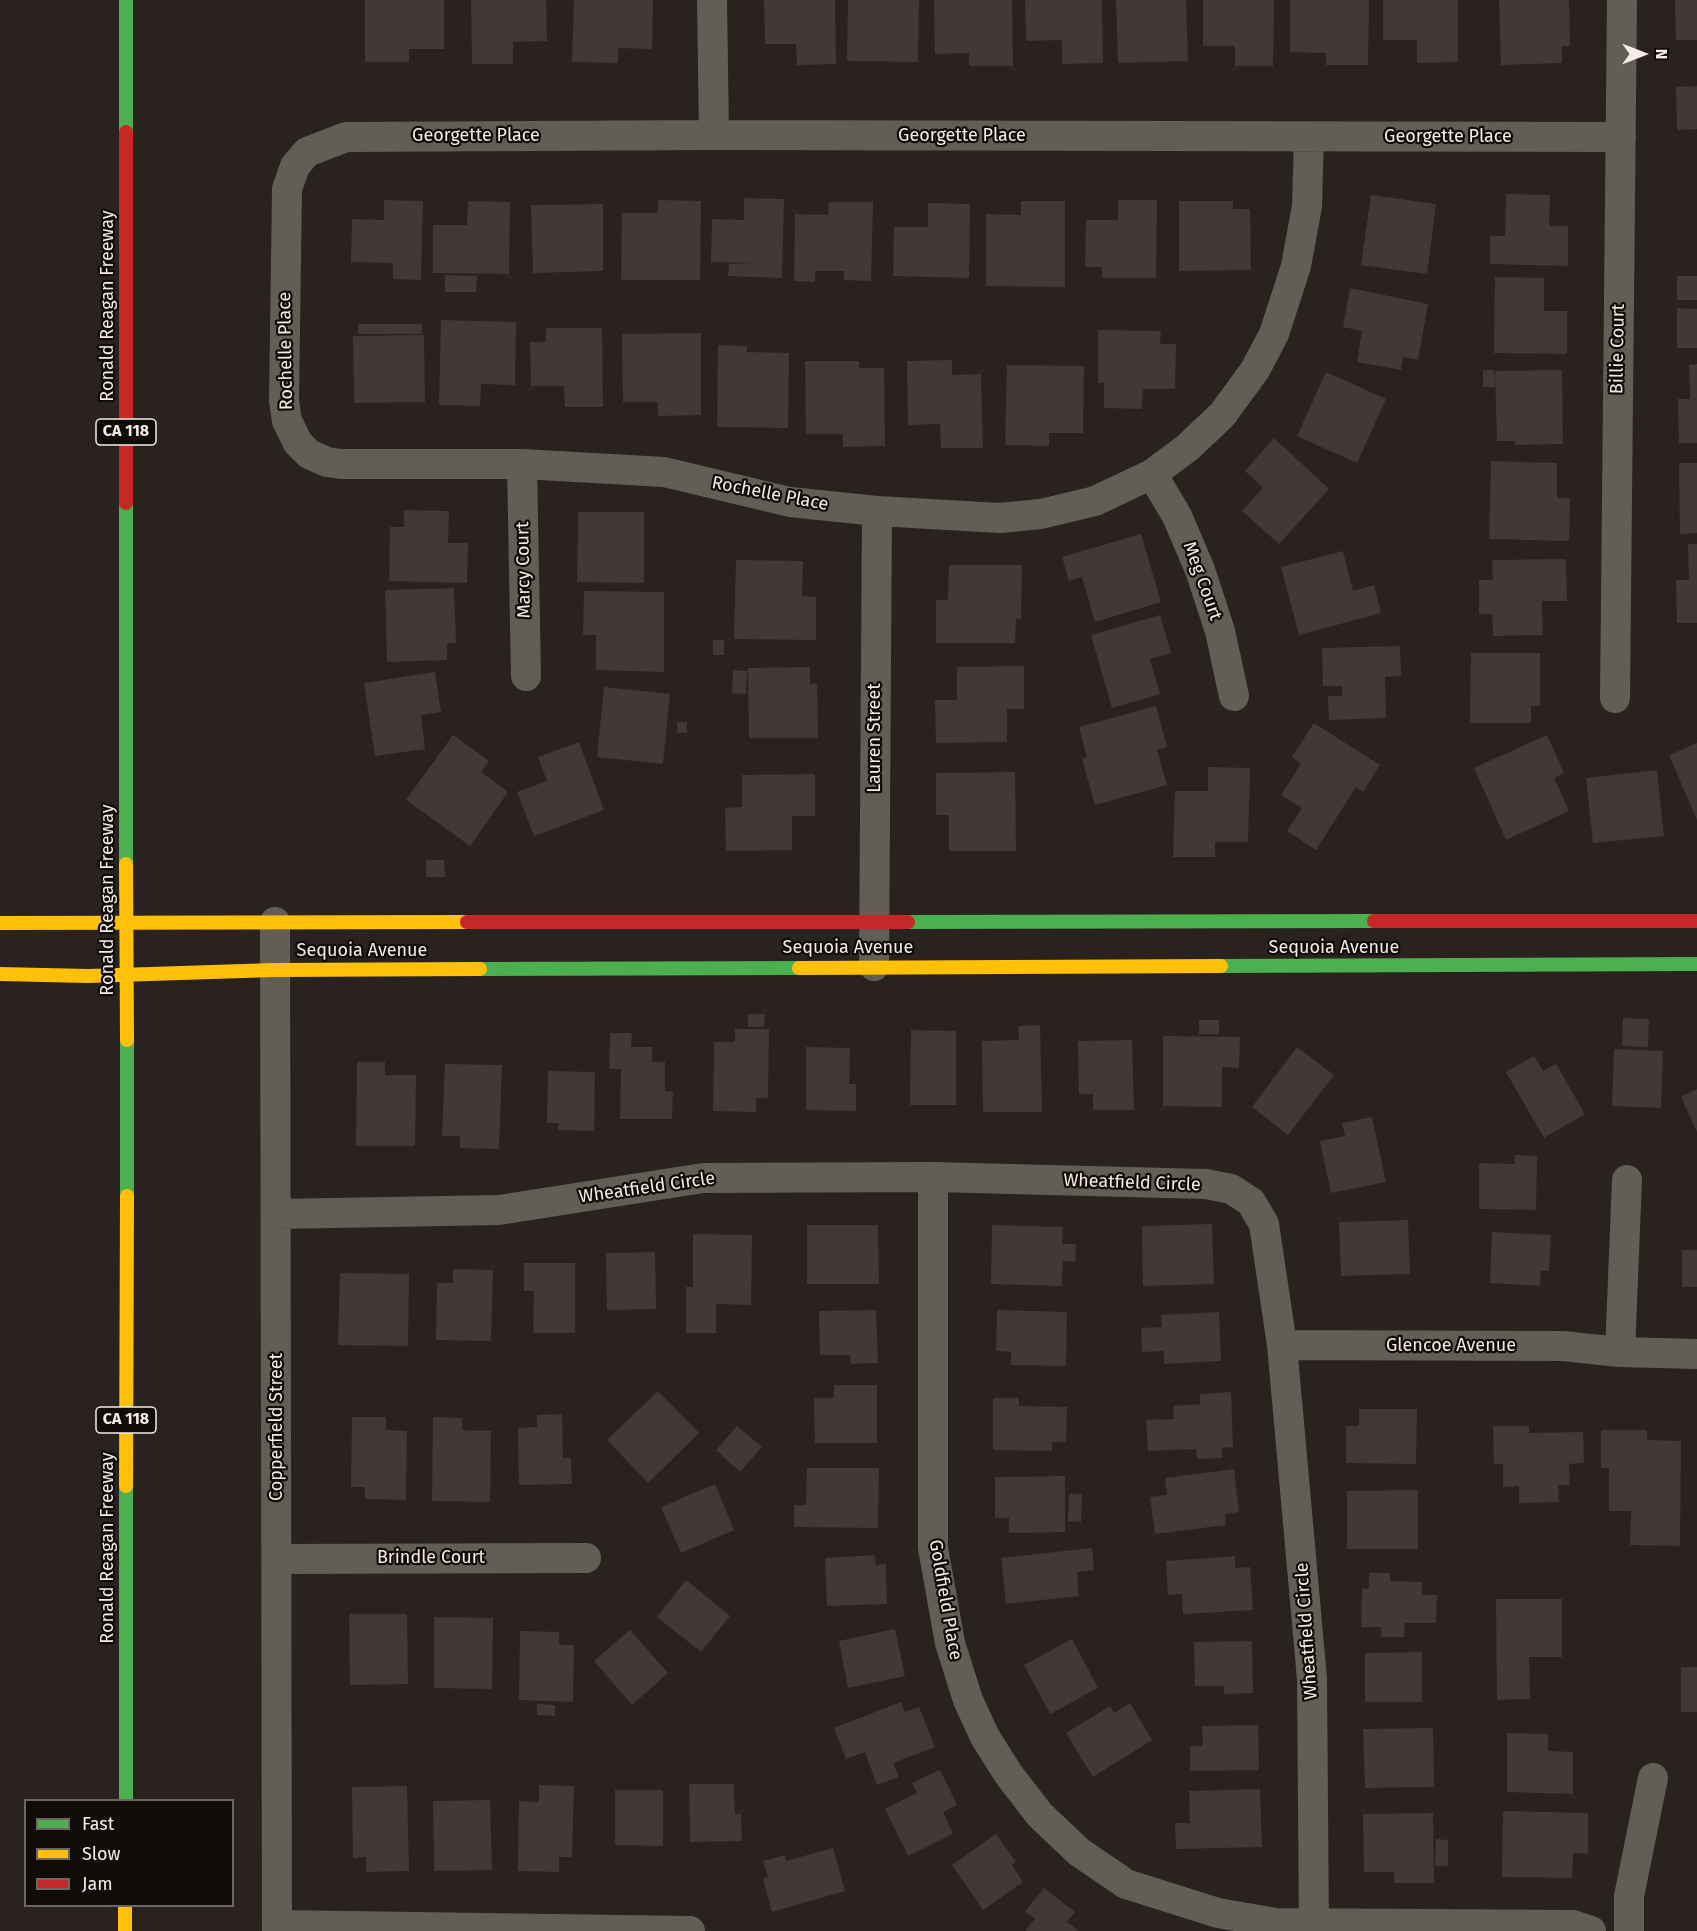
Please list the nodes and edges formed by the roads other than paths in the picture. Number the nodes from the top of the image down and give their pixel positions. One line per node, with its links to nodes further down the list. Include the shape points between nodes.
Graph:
1 (126, 0): 31 (main road, Ronald Reagan Freeway / CA 118, bridge)
2 (712, 0): 4 (street)
3 (1622, 0): 6 (street, Billie Court)
4 (714, 135): 5 (street, Georgette Place); 7 (street, Georgette Place, via 346,137)
5 (1309, 137): 6 (street, Georgette Place); 9 (street, Rochelle Place, via 1307,206 1298,256 1274,334 1255,370 1222,415)
6 (1620, 137): 13 (street, Billie Court)
7 (307, 152): 8 (street, Rochelle Place, via 295,166 287,189 284,401 298,443 309,454 341,464)
8 (522, 464): 10 (street, Rochelle Place, via 664,472 790,502); 11 (street, Marcy Court)
9 (1152, 474): 10 (street, Rochelle Place, via 1095,501 1041,514 1000,518); 12 (street, Meg Court, via 1177,516 1200,570 1220,631)
10 (877, 511): 17 (street, Lauren Street)
11 (526, 676)
12 (1234, 696)
13 (1615, 698)
14 (1697, 921): 17 (main road, Sequoia Avenue)
15 (274, 922): 16 (main road, Sequoia Avenue); 17 (main road, Sequoia Avenue); 20 (street, Copperfield Street)
16 (0, 923)
17 (874, 923): 19 (street, Lauren Street)
18 (1697, 964): 19 (main road, Sequoia Avenue)
19 (874, 966): 20 (main road, Sequoia Avenue)
20 (274, 970): 21 (main road, Sequoia Avenue, via 88,976); 24 (street, Copperfield Street)
21 (0, 974)
22 (933, 1177): 24 (street, Wheatfield Circle, via 703,1178 499,1210); 25 (street, Wheatfield Circle, via 1206,1184 1231,1189 1251,1202 1264,1224); 33 (street, Goldfield Place, via 933,1548 950,1643 968,1700 985,1737 1008,1776 1040,1815 1079,1852 1126,1884 1218,1912)
23 (1627, 1180): 26 (street)
24 (277, 1214): 29 (street, Copperfield Street)
25 (1282, 1345): 26 (street, Glencoe Avenue, via 1563,1346); 33 (street, Wheatfield Circle, via 1312,1679)
26 (1620, 1352): 27 (street, Glencoe Avenue)
27 (1697, 1354)
28 (586, 1557): 29 (street, Brindle Court)
29 (277, 1559): 34 (street, Copperfield Street)
30 (1653, 1778): 38 (street, via 1629,1896)
31 (126, 1799)
32 (125, 1907): 35 (main road)
33 (1314, 1927): 37 (street, Goldfield Place, via 1573,1925)
34 (277, 1928): 36 (street)
35 (125, 1931)
36 (690, 1931)
37 (1591, 1931)
38 (1629, 1931)

